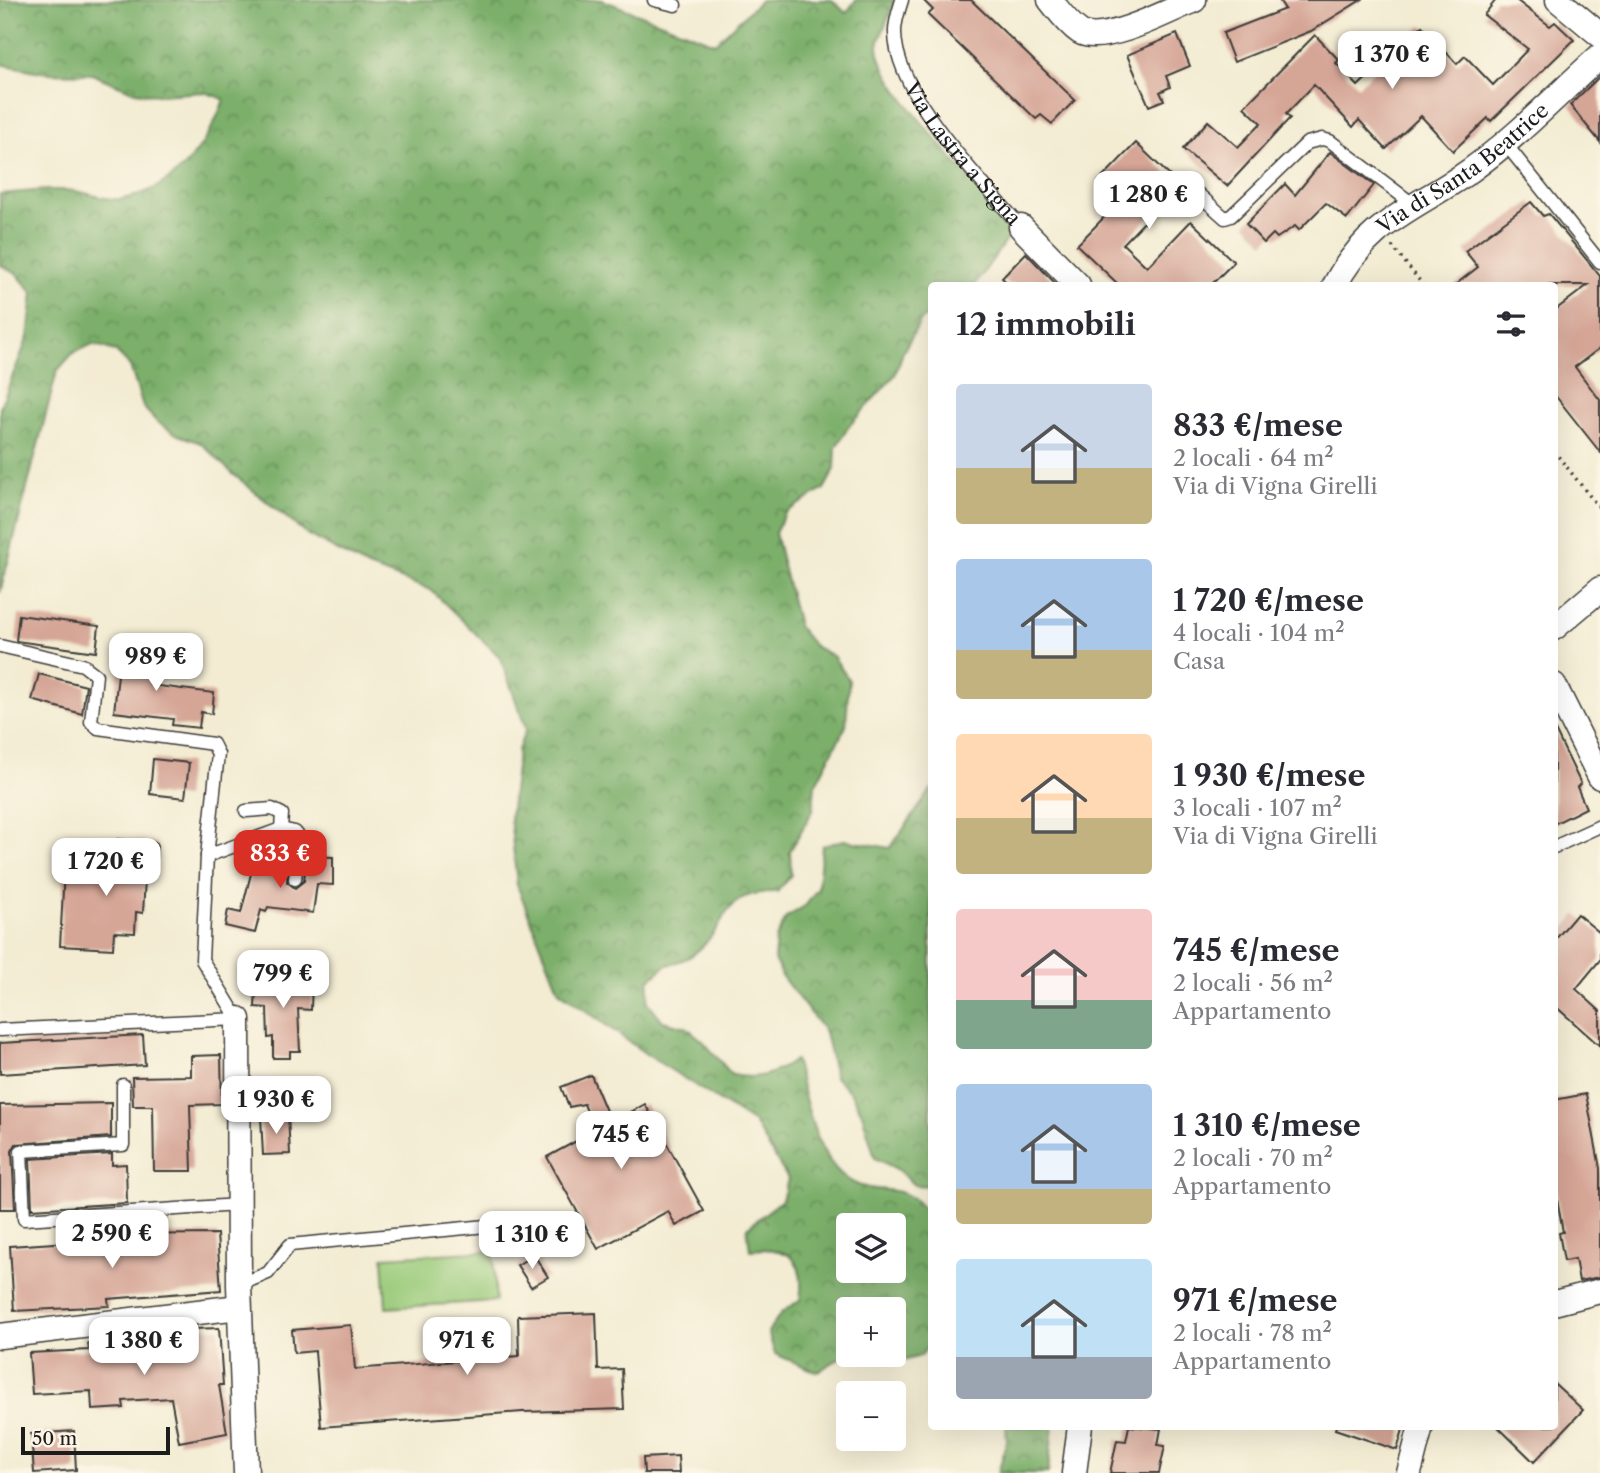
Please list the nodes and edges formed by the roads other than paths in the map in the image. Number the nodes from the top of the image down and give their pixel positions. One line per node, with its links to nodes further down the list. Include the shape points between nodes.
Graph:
1 (654, 0): 6 (lane)
2 (902, 0): 11 (lane, Via Lastra a Signa, via 896,44 915,94)
3 (1050, 0): 4 (street, via 1082,33 1096,36)
4 (1194, 0)
5 (1558, 0): 7 (street)
6 (675, 5)
7 (1599, 38): 8 (street, Via di Santa Beatrice)
8 (1504, 142): 10 (street, Via di Santa Beatrice, via 1472,169); 12 (lane)
9 (1195, 191): 10 (lane, via 1225,218 1231,216 1307,143 1322,139)
10 (1414, 205): 14 (street, Via di Santa Beatrice, via 1366,240)
11 (1021, 228): 13 (street, Via Lastra a Signa)
12 (1600, 262)
13 (1075, 282)
14 (1337, 282)
15 (1600, 589): 16 (street)
16 (1558, 625)
17 (0, 646): 24 (lane, via 83,666 96,675 91,722 98,728 213,744 218,754)
18 (1558, 693): 19 (street)
19 (1600, 777)
20 (246, 811): 22 (lane, via 272,809 282,814)
21 (1600, 826): 23 (lane)
22 (281, 829): 24 (lane); 25 (lane, via 300,838)
23 (1558, 845)
24 (207, 856): 26 (lane, via 202,960)
25 (295, 879)
26 (239, 1019): 27 (lane); 29 (street)
27 (0, 1030)
28 (123, 1085): 29 (lane, via 123,1146 21,1151 24,1219)
29 (238, 1205): 32 (street)
30 (507, 1224): 32 (lane, via 289,1245 268,1273)
31 (1600, 1291): 33 (street)
32 (239, 1296): 34 (street); 37 (street)
33 (1558, 1302)
34 (0, 1336)
35 (1079, 1430): 38 (street)
36 (1419, 1430): 39 (street)
37 (247, 1473)
38 (1074, 1473)
39 (1409, 1473)

